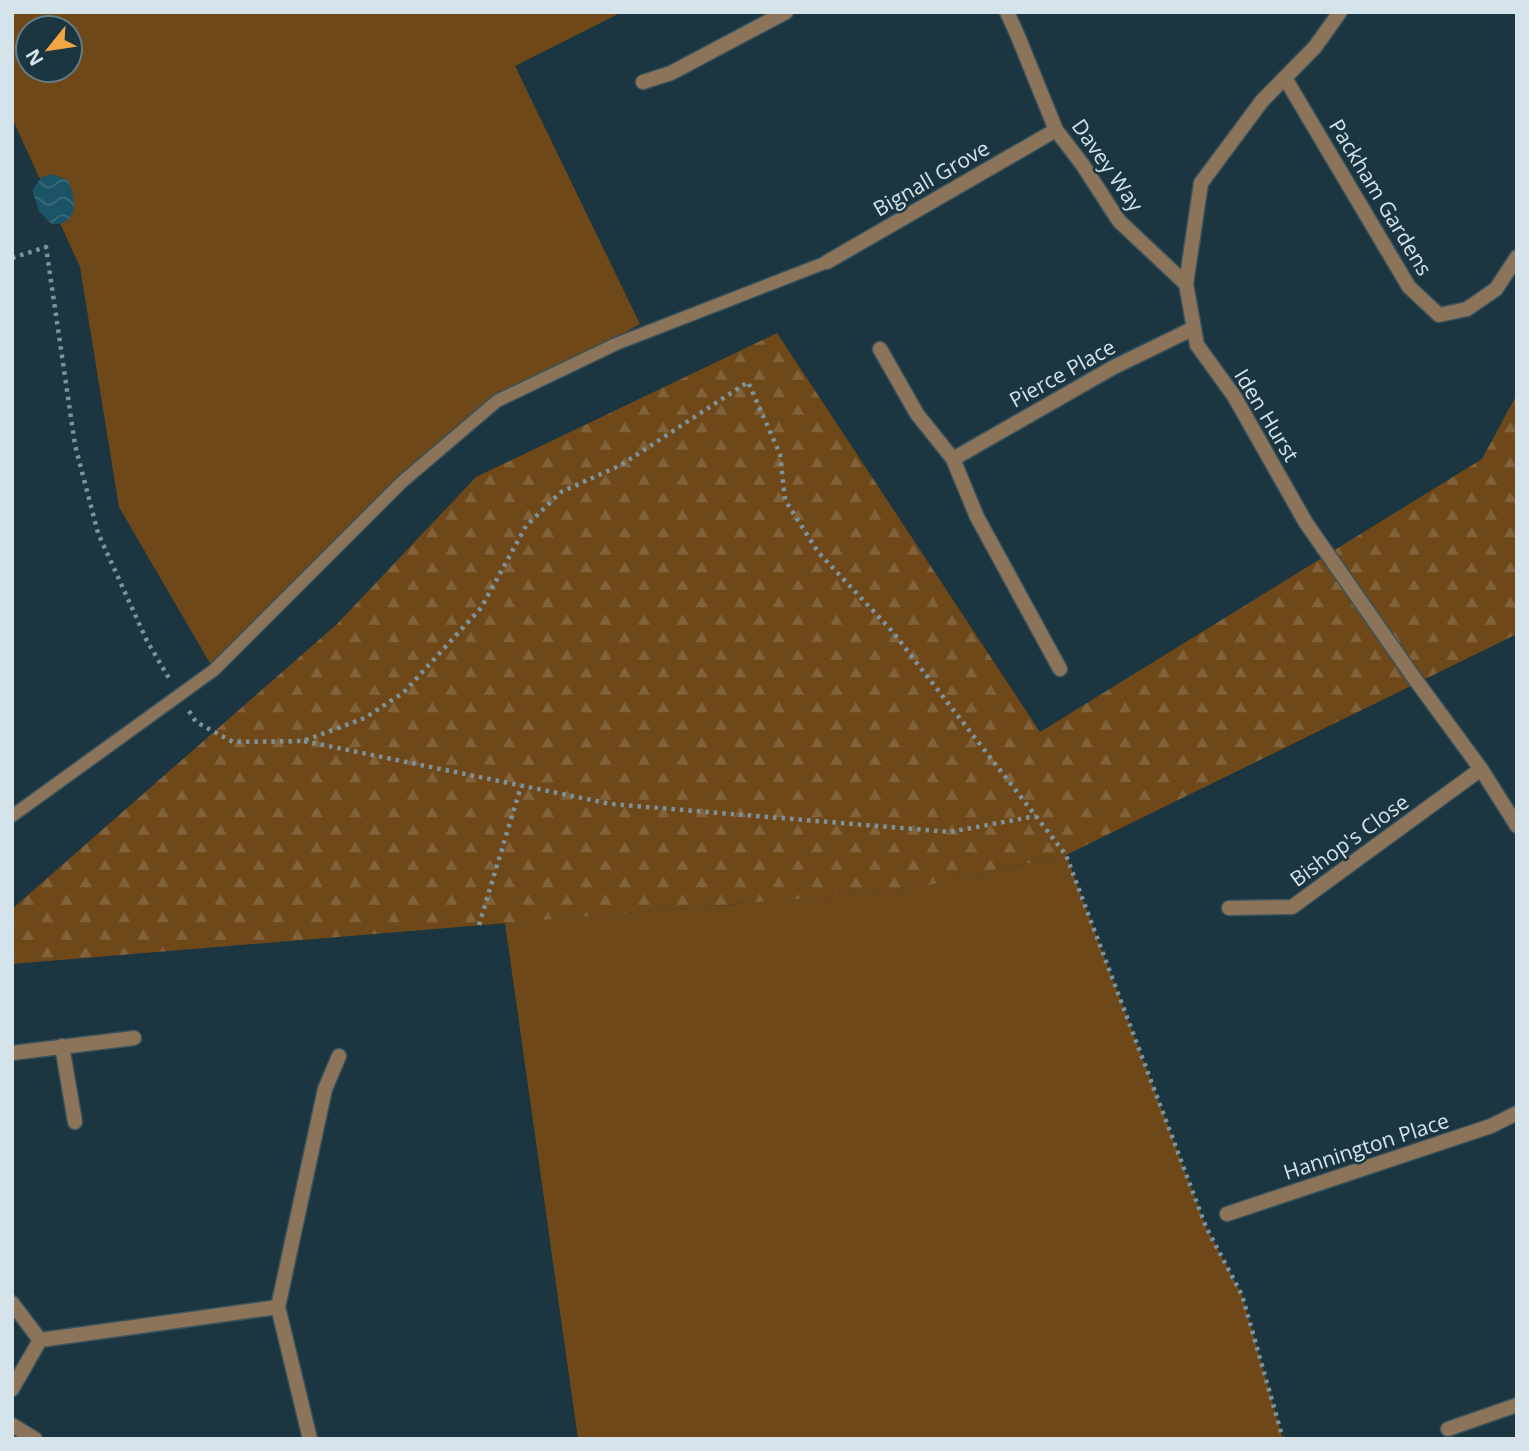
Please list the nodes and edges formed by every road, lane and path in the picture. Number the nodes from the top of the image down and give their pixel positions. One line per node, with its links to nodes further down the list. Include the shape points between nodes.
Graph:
1 (786, 12): 5 (street, via 671,73)
2 (1007, 12): 6 (street, Davey Way)
3 (1340, 12): 4 (street, Iden Hurst)
4 (1285, 78): 7 (street, Packham Gardens, via 1409,287 1439,315 1467,309 1496,289); 10 (street, Iden Hurst, via 1262,101 1201,183)
5 (643, 82)
6 (1056, 131): 9 (street, Bignall Grove); 10 (street, Davey Way, via 1119,221)
7 (1517, 257)
8 (12, 258): 15 (path, via 46,247 75,445 98,533 147,641)
9 (827, 261): 15 (lane, via 616,344 497,401 402,482 214,670)
10 (1186, 284): 11 (street, Iden Hurst)
11 (1194, 328): 13 (street, Pierce Place, via 1112,368); 17 (street, Iden Hurst, via 1197,345 1234,396 1306,523)
12 (880, 349): 13 (street, via 917,414)
13 (954, 459): 14 (street, via 976,517)
14 (1060, 669)
15 (179, 695): 16 (path, via 195,722 233,742); 19 (lane)
16 (303, 740): 18 (path); 20 (path, via 365,718 404,692 481,608 526,526 561,492 621,465 748,382 780,454 785,500 818,552 892,631)
17 (1481, 769): 21 (street, Iden Hurst); 22 (street, Bishop's Close, via 1292,907)
18 (521, 786): 20 (path, via 611,804 950,832); 23 (path)
19 (12, 816)
20 (1036, 816): 40 (path, via 1066,855 1206,1227 1242,1296)
21 (1517, 826)
22 (1229, 908)
23 (479, 925)
24 (134, 1038): 25 (street)
25 (62, 1046): 26 (street); 29 (street)
26 (12, 1053)
27 (339, 1056): 32 (street, via 326,1089)
28 (1517, 1113): 30 (street, Hannington Place, via 1491,1126)
29 (75, 1122)
30 (1227, 1214)
31 (12, 1303): 33 (street)
32 (278, 1307): 33 (street); 39 (street)
33 (40, 1340): 34 (street)
34 (12, 1389)
35 (1517, 1405): 37 (street)
36 (12, 1425): 38 (street)
37 (1448, 1429)
38 (35, 1439)
39 (310, 1439)
40 (1283, 1439)

